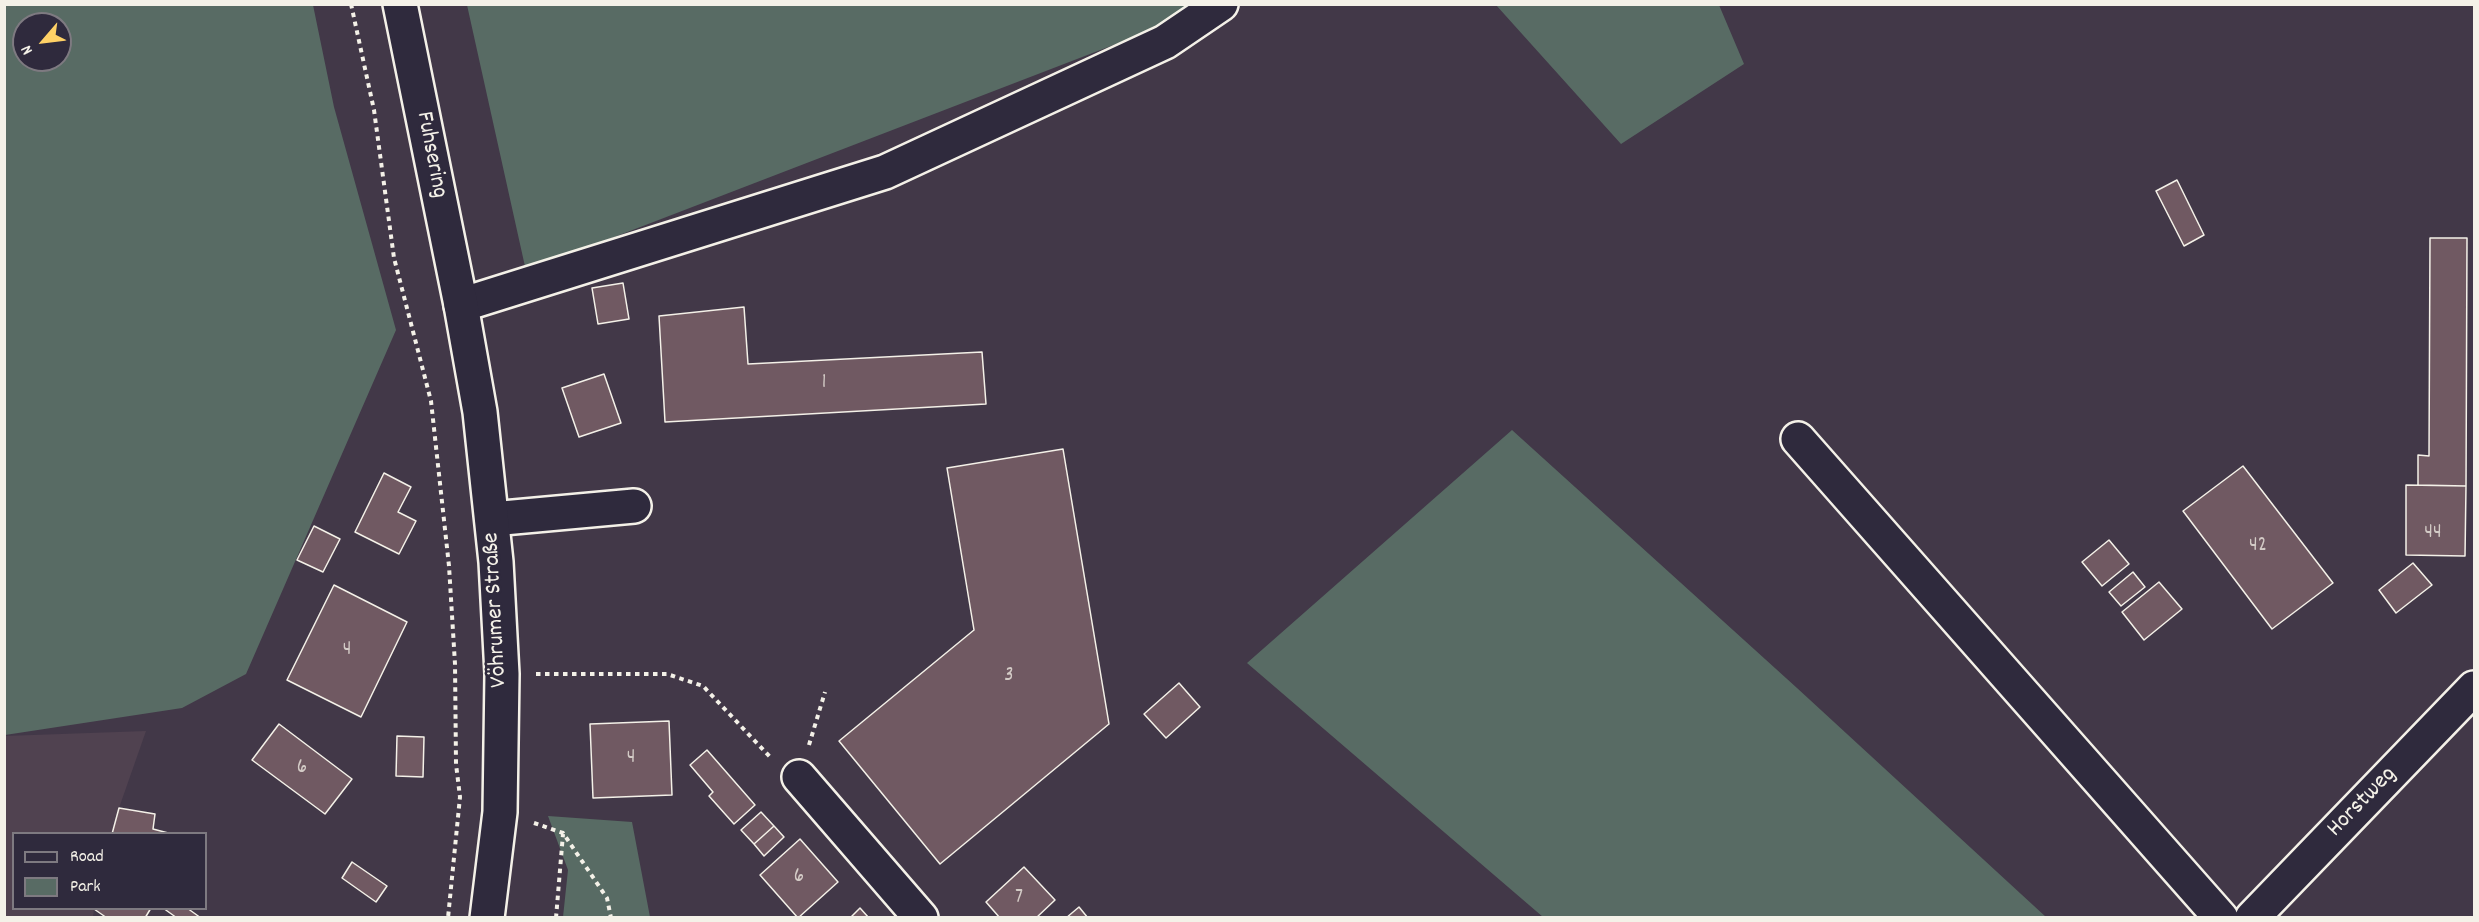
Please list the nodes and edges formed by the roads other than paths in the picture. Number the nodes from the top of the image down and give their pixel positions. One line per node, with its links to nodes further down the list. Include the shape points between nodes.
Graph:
1 (400, 4): 3 (main road, Fuhsering)
2 (1221, 4): 3 (main road, via 1165,42 885,172)
3 (461, 305): 6 (main road, Vöhrumer Straße, via 480,412)
4 (1798, 439): 11 (main road)
5 (634, 506): 6 (main road)
6 (492, 519): 9 (main road, Vöhrumer Straße, via 502,674 500,812)
7 (2475, 688): 12 (main road, Horstweg)
8 (799, 777): 10 (main road)
9 (487, 918)
10 (921, 918)
11 (2221, 918)
12 (2252, 918)

